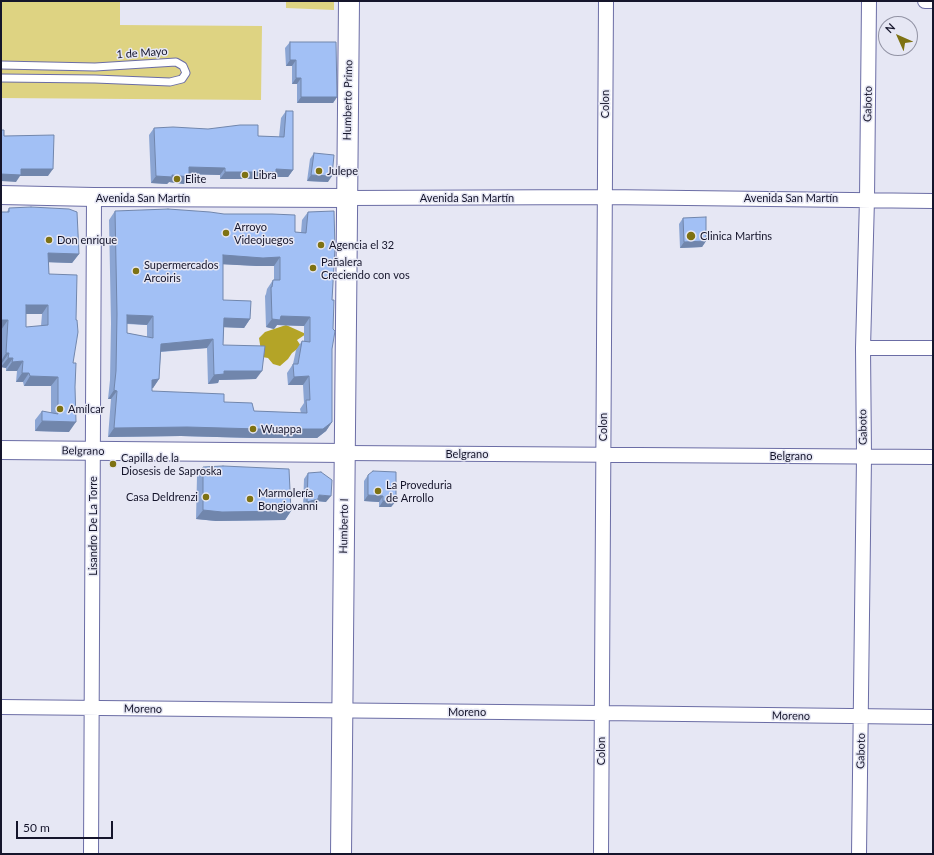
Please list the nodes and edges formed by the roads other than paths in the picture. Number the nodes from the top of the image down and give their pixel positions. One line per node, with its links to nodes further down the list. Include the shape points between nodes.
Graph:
1 (349, 1): 11 (main road, Humberto Primo)
2 (606, 1): 10 (street, Colon)
3 (869, 1): 12 (street, Gaboto)
4 (925, 1): 5 (street)
5 (933, 1)
6 (1, 65): 7 (lane, 1 de Mayo, via 95,67 176,62 183,66 186,73 182,79 170,82)
7 (1, 78)
8 (1, 195): 9 (street, Avenida San Martín)
9 (94, 197): 11 (street, Avenida San Martín); 17 (street, Lisandro De La Torre)
10 (605, 197): 11 (street, Avenida San Martín); 12 (street, Avenida San Martín); 19 (street, Colon)
11 (347, 198): 18 (main road, Humberto I)
12 (867, 199): 13 (street, Avenida San Martín); 14 (street, Gaboto)
13 (933, 200)
14 (862, 348): 15 (street); 20 (street, Gaboto)
15 (933, 348)
16 (1, 450): 17 (street, Belgrano)
17 (94, 451): 18 (street, Belgrano); 23 (street, Lisandro De La Torre)
18 (345, 453): 19 (street, Belgrano); 24 (main road, Humberto I)
19 (603, 454): 20 (street, Belgrano); 25 (street, Colon)
20 (864, 456): 21 (street, Belgrano); 26 (street, Gaboto)
21 (933, 457)
22 (1, 707): 23 (street, Moreno)
23 (92, 708): 24 (street, Moreno); 28 (street, Lisandro De La Torre)
24 (342, 711): 25 (street, Moreno); 29 (main road, Humberto I)
25 (601, 713): 26 (street, Moreno); 30 (street, Colon)
26 (861, 717): 27 (street, Moreno); 31 (street, Gaboto)
27 (933, 717)
28 (91, 854)
29 (341, 854)
30 (601, 854)
31 (859, 854)

